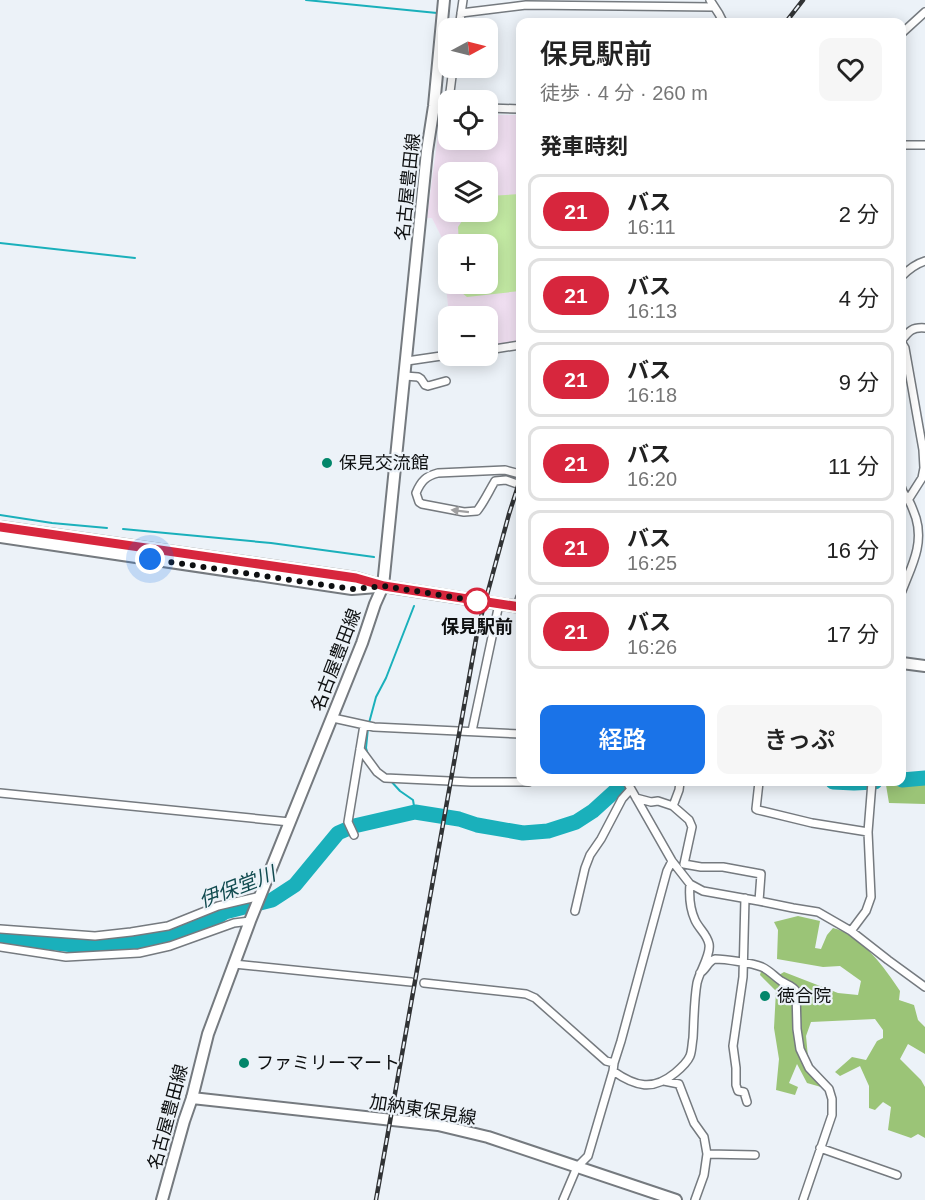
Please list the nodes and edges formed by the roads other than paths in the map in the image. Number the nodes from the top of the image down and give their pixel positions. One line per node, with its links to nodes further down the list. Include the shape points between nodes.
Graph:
1 (444, 0): 10 (main road, 名古屋豊田線)
2 (463, 0): 4 (street)
3 (712, 3): 4 (street, via 526,5); 7 (street)
4 (461, 12): 6 (street)
5 (924, 13): 8 (street)
6 (460, 18)
7 (721, 18)
8 (906, 29)
9 (438, 105): 10 (street)
10 (434, 106): 23 (main road, 名古屋豊田線)
11 (498, 108): 12 (street)
12 (516, 109)
13 (906, 146): 14 (street)
14 (925, 146)
15 (925, 261): 16 (street)
16 (906, 272)
17 (925, 328): 18 (street, via 910,330)
18 (906, 336)
19 (516, 346): 20 (street)
20 (498, 348)
21 (906, 354): 29 (street, via 924,468)
22 (438, 356): 23 (street)
23 (407, 361): 24 (main road, 名古屋豊田線)
24 (405, 376): 25 (street, via 418,377 428,386); 33 (main road, 名古屋豊田線)
25 (447, 381)
26 (516, 473): 27 (street, one-way to 26, via 495,481 477,512 422,504 416,493 428,476 438,472)
27 (516, 484)
28 (906, 498): 29 (street)
29 (908, 500): 32 (street, via 919,535)
30 (0, 527): 33 (main road, via 356,578)
31 (0, 537): 33 (main road, via 352,589)
32 (906, 580)
33 (384, 586): 35 (main road); 38 (main road, 名古屋豊田線)
34 (516, 603): 35 (main road)
35 (499, 604): 40 (street)
36 (906, 664): 37 (main road)
37 (925, 666)
38 (333, 718): 39 (street); 52 (main road, 名古屋豊田線)
39 (368, 726): 40 (street); 42 (street)
40 (472, 731): 41 (street)
41 (516, 734)
42 (360, 749): 43 (street, via 380,775 388,777); 54 (street, via 348,822)
43 (516, 782)
44 (628, 786): 60 (street, via 590,855)
45 (630, 786): 50 (street)
46 (680, 786): 51 (street)
47 (759, 786): 53 (street, via 758,810)
48 (871, 786): 53 (street)
49 (0, 793): 52 (street)
50 (636, 798): 51 (street); 55 (street)
51 (673, 806): 59 (street, via 692,827 684,864 761,873)
52 (290, 822): 57 (main road, 名古屋豊田線)
53 (868, 832): 63 (street, via 871,897)
54 (354, 835)
55 (672, 861): 56 (street); 71 (street)
56 (690, 884): 58 (street, via 703,891); 67 (street, via 693,914 709,943 709,954)
57 (260, 897): 61 (main road, 名古屋豊田線); 62 (street, via 218,906 168,926 131,932 95,936)
58 (745, 898): 59 (street); 65 (street)
59 (759, 901): 63 (street, via 818,912)
60 (575, 911)
61 (250, 921): 64 (street, via 138,953 66,957); 66 (main road, 名古屋豊田線)
62 (0, 929)
63 (851, 930): 70 (street)
64 (0, 947)
65 (743, 963): 67 (street, via 712,960); 75 (street, via 733,1046 736,1088 744,1092); 76 (street, via 771,972 796,991 800,1049 808,1068 829,1089 832,1099 832,1115)
66 (234, 964): 68 (street); 74 (main road, 名古屋豊田線, via 208,1034)
67 (700, 973): 73 (street, via 691,1055)
68 (411, 982)
69 (424, 983): 71 (street, via 526,994 606,1061)
70 (925, 987)
71 (614, 1063): 72 (street)
72 (614, 1071): 73 (street, via 626,1081 640,1085); 79 (street, via 588,1156)
73 (664, 1081): 77 (street, via 679,1084 694,1123 704,1137)
74 (192, 1098): 79 (main road, 加納東保見線, via 438,1125); 81 (main road, 名古屋豊田線)
75 (747, 1102)
76 (820, 1148): 80 (street); 85 (street)
77 (707, 1154): 78 (street); 84 (street)
78 (755, 1155)
79 (578, 1167): 82 (street); 83 (main road, 加納東保見線)
80 (897, 1175)
81 (162, 1200)
82 (563, 1200)
83 (676, 1200)
84 (695, 1200)
85 (803, 1200)

